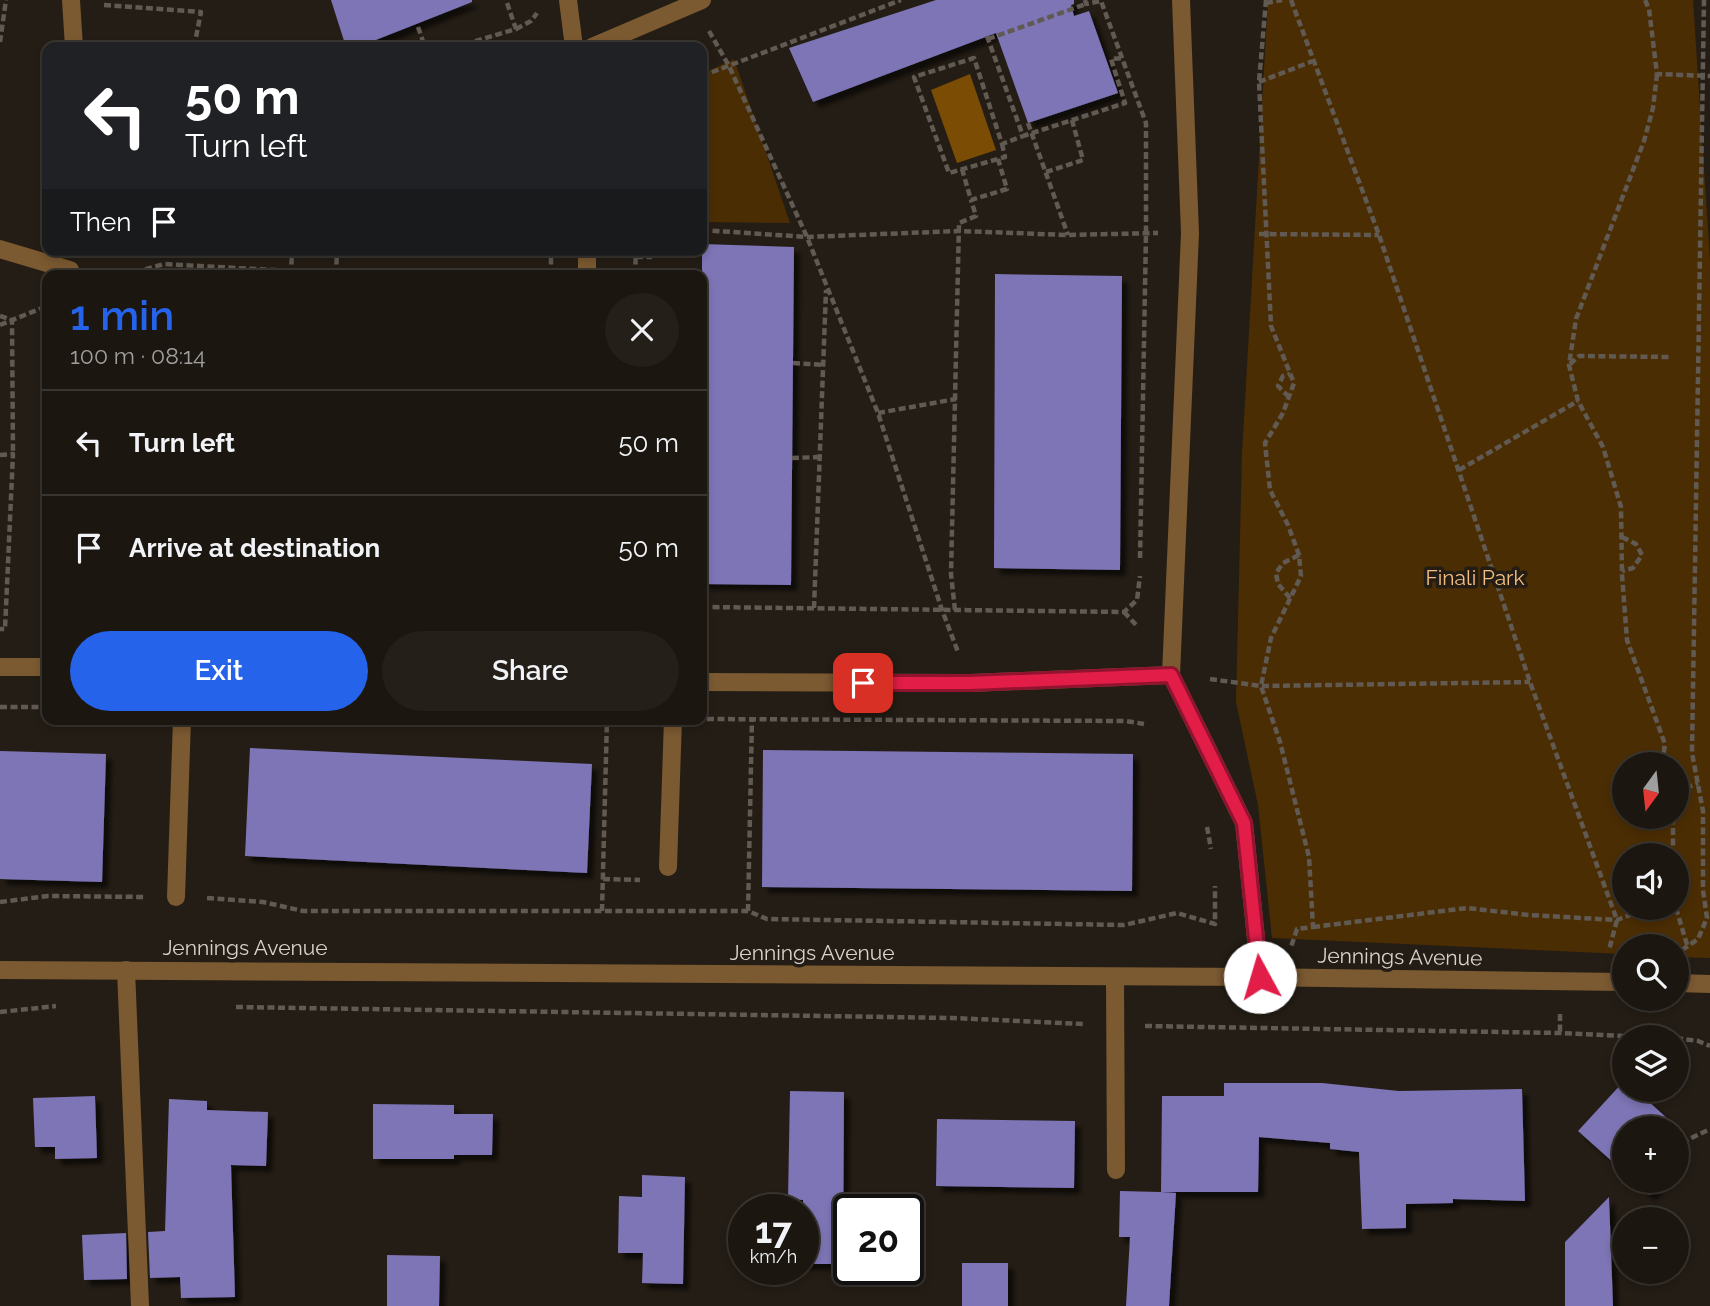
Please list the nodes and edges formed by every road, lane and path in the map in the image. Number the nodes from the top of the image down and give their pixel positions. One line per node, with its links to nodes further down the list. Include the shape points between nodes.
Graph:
1 (6, 0): 17 (path)
2 (506, 0): 16 (path)
3 (568, 0): 22 (street)
4 (901, 0): 26 (path)
5 (1181, 0): 90 (street, via 1189,233)
6 (1282, 0): 11 (path)
7 (1291, 0): 25 (path)
8 (1645, 0): 28 (path)
9 (1704, 0): 29 (path)
10 (71, 1): 18 (street); 19 (path, via 201,12)
11 (1266, 1): 30 (path)
12 (697, 2): 23 (street); 26 (path)
13 (1086, 2): 24 (path, via 1101,1); 34 (path, via 988,38)
14 (537, 12): 16 (path)
15 (418, 27): 20 (path)
16 (516, 29): 21 (path)
17 (0, 42)
18 (74, 42)
19 (195, 42)
20 (423, 42)
21 (472, 42)
22 (573, 42)
23 (604, 42)
24 (1123, 58): 31 (path, via 1111,59 1125,103); 42 (path, via 1146,123)
25 (1313, 61): 30 (path); 47 (path)
26 (729, 66): 27 (path); 48 (path)
27 (707, 74)
28 (1657, 74): 29 (path); 64 (path, via 1644,141 1576,319)
29 (1707, 76): 104 (path, via 1692,663 1692,753)
30 (1259, 82): 45 (path)
31 (1072, 120): 33 (path); 38 (path, via 1083,160)
32 (1028, 123): 33 (path)
33 (1032, 132): 34 (path); 38 (path)
34 (1023, 136): 35 (path)
35 (1002, 144): 36 (path, via 1005,157); 37 (path, via 974,58 914,77 949,173)
36 (998, 159): 37 (path); 39 (path, via 1007,189)
37 (962, 169): 39 (path)
38 (1046, 172): 46 (path)
39 (971, 200): 41 (path, via 976,216 959,223)
40 (707, 230): 48 (path)
41 (959, 231): 46 (path); 48 (path); 67 (path)
42 (1146, 233): 43 (path); 46 (path); 77 (path)
43 (1163, 233)
44 (1259, 234): 45 (path)
45 (1267, 234): 47 (path); 65 (path, via 1271,326)
46 (1069, 235)
47 (1379, 235): 74 (path)
48 (807, 237): 56 (path)
49 (0, 249): 52 (street)
50 (636, 257): 51 (path); 55 (path)
51 (652, 257)
52 (70, 270)
53 (143, 270): 54 (path, via 164,264)
54 (249, 270)
55 (635, 270)
56 (827, 286): 63 (path); 69 (path)
57 (42, 308): 59 (path)
58 (0, 316): 59 (path)
59 (12, 320): 60 (path); 71 (path)
60 (0, 325)
61 (1672, 357): 64 (path, via 1579,356)
62 (793, 363): 63 (path)
63 (824, 365): 72 (path)
64 (1569, 365): 68 (path)
65 (1290, 374): 66 (path, via 1294,383); 66 (path, via 1283,376 1278,386)
66 (1289, 397): 76 (path, via 1265,443 1269,490)
67 (956, 398): 69 (path); 84 (path, via 951,574)
68 (1578, 401): 74 (path); 75 (path, via 1606,459 1621,507)
69 (878, 413): 83 (path)
70 (0, 454): 71 (path)
71 (13, 454): 87 (path, via 5,629)
72 (820, 457): 73 (path); 82 (path)
73 (792, 458)
74 (1459, 470): 92 (path)
75 (1622, 537): 78 (path); 78 (path, via 1636,544 1642,555 1633,568)
76 (1299, 555): 80 (path, via 1301,576); 80 (path, via 1283,563 1276,573 1278,584)
77 (1140, 561)
78 (1622, 571): 103 (path, via 1627,640 1665,744)
79 (1140, 575): 85 (path, via 1137,600)
80 (1290, 598): 94 (path, via 1271,638)
81 (707, 607): 82 (path)
82 (814, 608): 83 (path)
83 (942, 610): 84 (path); 93 (path)
84 (955, 610): 85 (path)
85 (1124, 612): 86 (path)
86 (1138, 627)
87 (0, 629)
88 (0, 667): 89 (street)
89 (42, 667)
90 (1171, 675): 93 (street); 94 (path); 125 (street, via 1244,823)
91 (707, 682): 93 (street)
92 (1531, 682): 94 (path); 112 (path)
93 (970, 683)
94 (1261, 685): 117 (path, via 1310,857)
95 (0, 707): 96 (path)
96 (42, 707)
97 (752, 718): 98 (path); 99 (path); 114 (path)
98 (707, 719)
99 (1144, 724)
100 (182, 725): 110 (street)
101 (607, 725): 113 (path)
102 (673, 725): 108 (street)
103 (1664, 752)
104 (1698, 783): 105 (path); 120 (path, via 1707,918 1699,939)
105 (1689, 787)
106 (1205, 815): 107 (path)
107 (1213, 856)
108 (668, 867)
109 (1215, 884): 114 (path, via 1215,924 1177,913 1124,925 766,919)
110 (176, 897): 111 (path, via 48,896); 113 (path, via 263,902 303,911)
111 (0, 902)
112 (1612, 906)
113 (602, 911): 114 (path)
114 (748, 911)
115 (1612, 920): 117 (path, via 1467,908)
116 (1617, 920): 118 (path)
117 (1313, 927): 121 (path, via 1297,929 1291,948)
118 (1613, 934)
119 (1612, 938): 124 (path, via 1606,960)
120 (1689, 947)
121 (1305, 948)
122 (0, 970): 123 (street, Jennings Avenue)
123 (126, 970): 126 (street, Jennings Avenue); 140 (street)
124 (1612, 970)
125 (1260, 977): 126 (street, Jennings Avenue); 127 (street, Jennings Avenue)
126 (1115, 978): 133 (street)
127 (1612, 982)
128 (1689, 983): 129 (street)
129 (1710, 984)
130 (68, 1004): 132 (path)
131 (223, 1007): 133 (path)
132 (0, 1012)
133 (1115, 1025): 134 (path); 139 (street)
134 (1612, 1036)
135 (1689, 1040): 136 (path)
136 (1710, 1046)
137 (1710, 1129): 138 (path)
138 (1689, 1139)
139 (1116, 1170)
140 (140, 1306)

